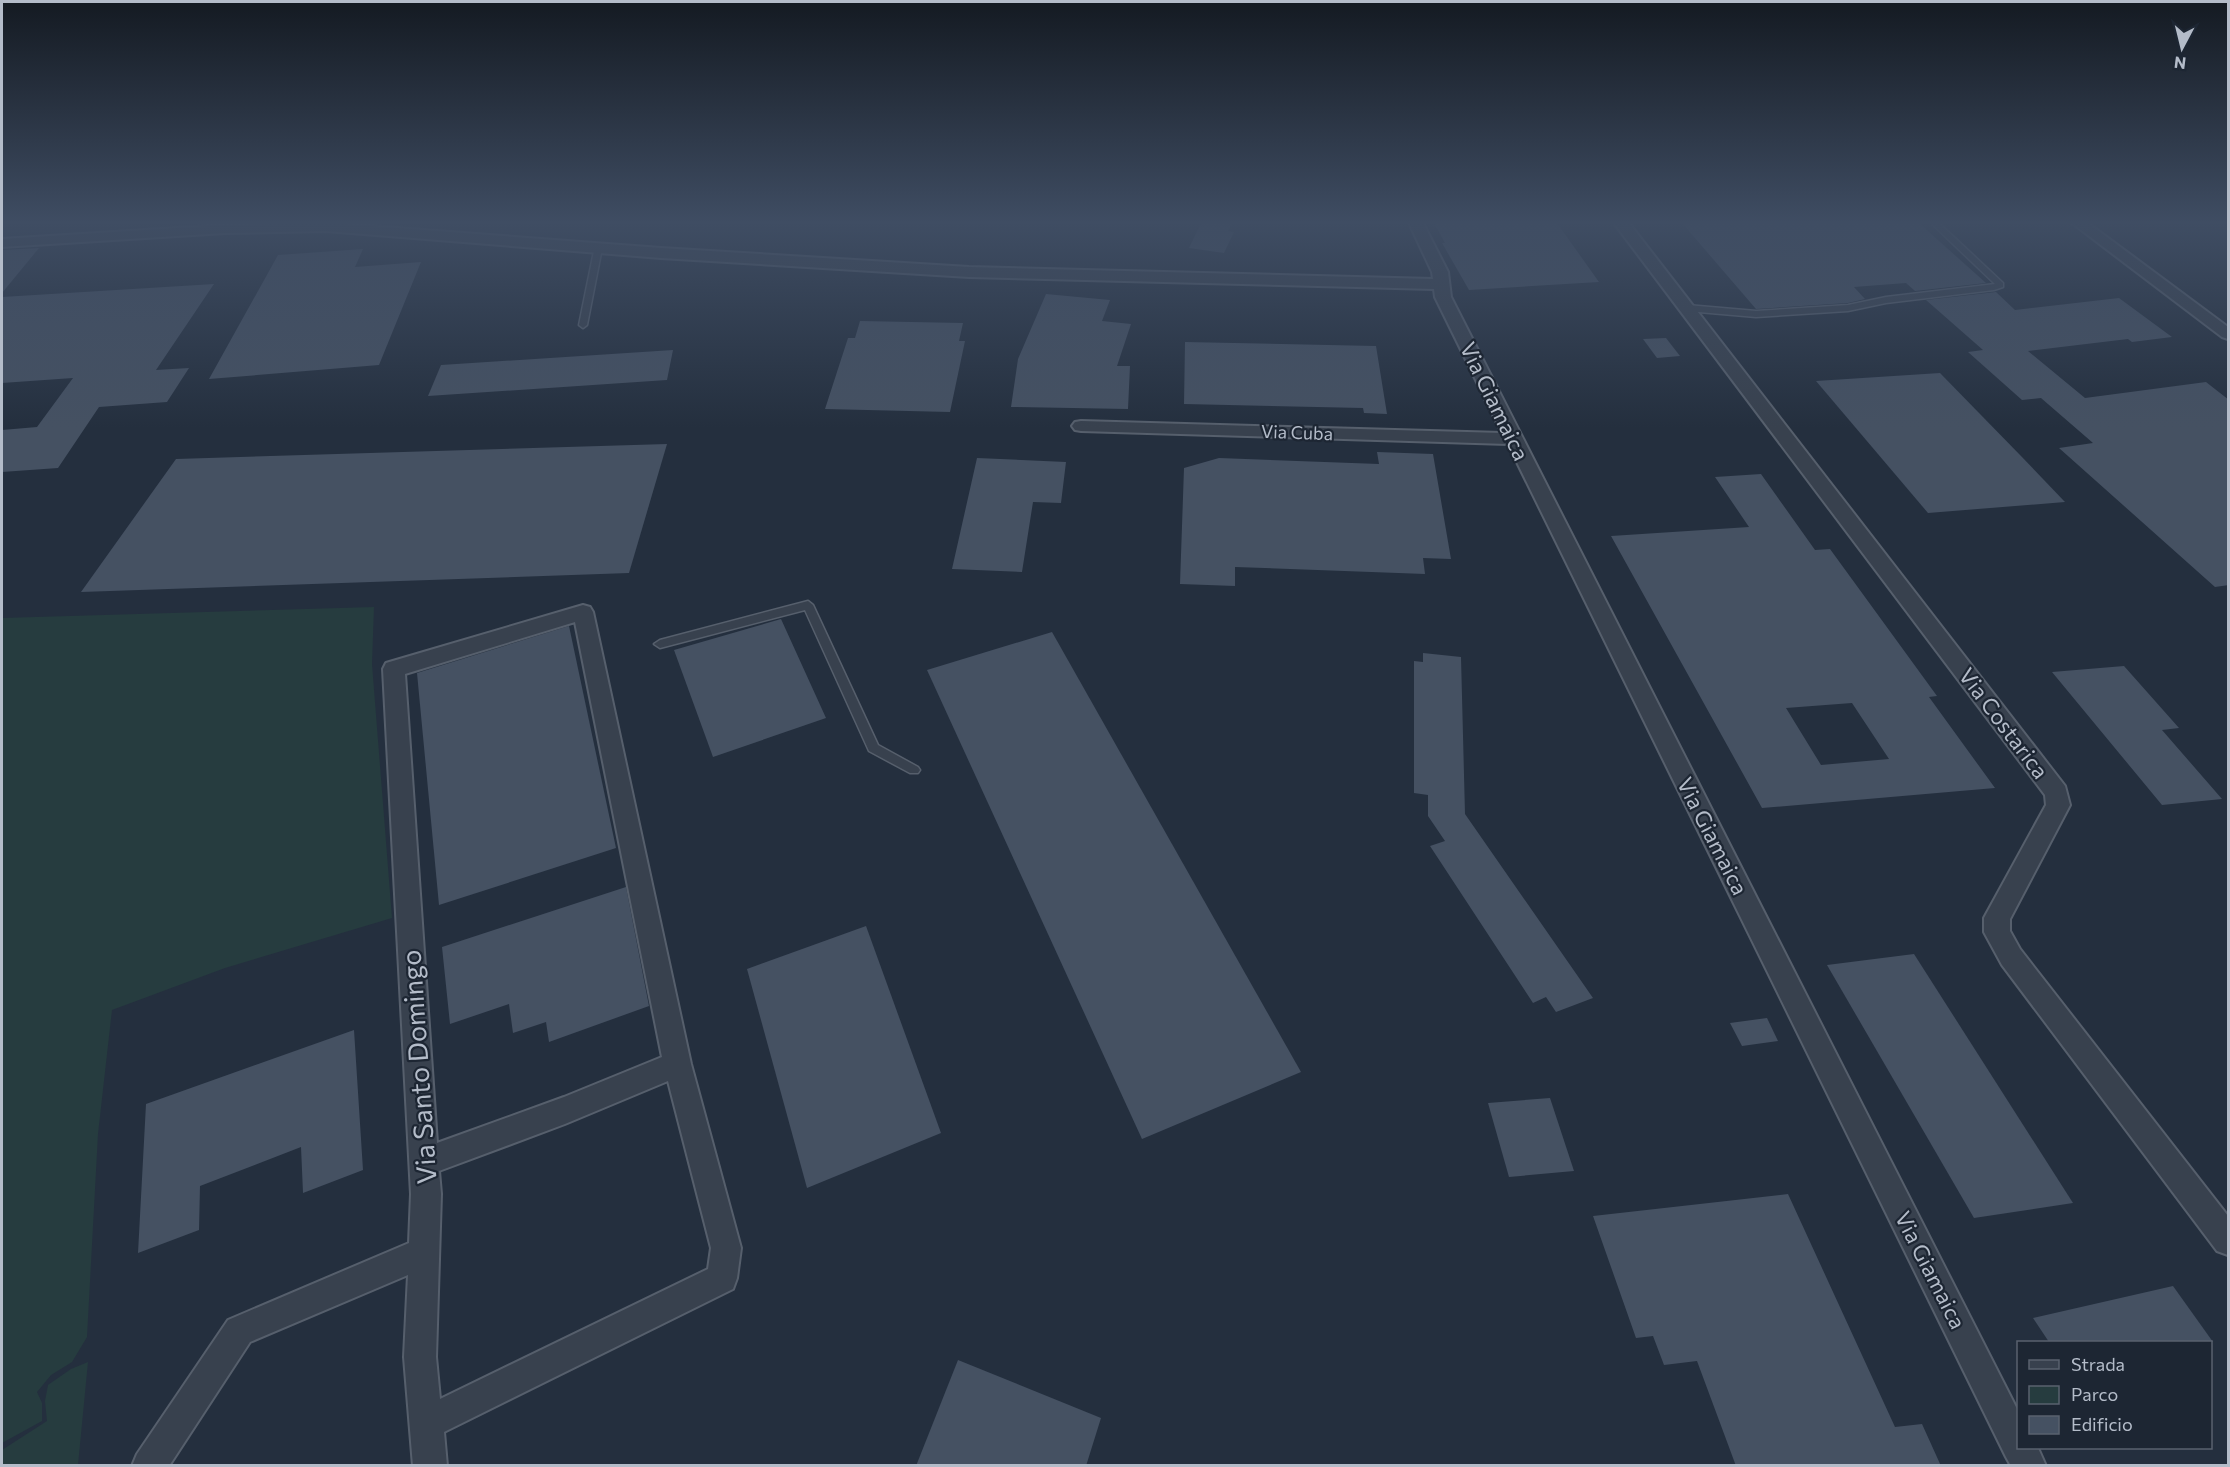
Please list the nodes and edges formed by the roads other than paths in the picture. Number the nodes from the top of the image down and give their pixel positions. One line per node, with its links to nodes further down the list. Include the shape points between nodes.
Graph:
1 (590, 291): 7 (lane)
2 (1442, 291): 10 (street, Via Giamaica)
3 (1674, 291): 6 (street, Via Costarica)
4 (1963, 291): 6 (lane, via 1848,308 1756,314)
5 (2172, 291): 8 (street)
6 (1687, 308): 15 (street, Via Costarica, via 2057,794 2058,805 1997,918 1997,932 2011,957)
7 (583, 325)
8 (2229, 334)
9 (1081, 426): 10 (street, Via Cuba)
10 (1513, 439): 18 (street, Via Giamaica)
11 (660, 644): 12 (lane, via 808,605 873,747)
12 (914, 770)
13 (677, 1064): 14 (street); 14 (street, Via Santo Domingo, via 583,612 394,669); 17 (street, via 726,1248 722,1278)
14 (424, 1162): 16 (street, Via Santo Domingo)
15 (2229, 1240)
16 (424, 1252): 17 (street, Via Santo Domingo, via 420,1358); 20 (street, via 239,1331)
17 (426, 1422): 21 (street, Via Santo Domingo)
18 (2017, 1442)
19 (2020, 1449): 22 (street, Via Giamaica)
20 (149, 1466)
21 (430, 1466)
22 (2029, 1466)

